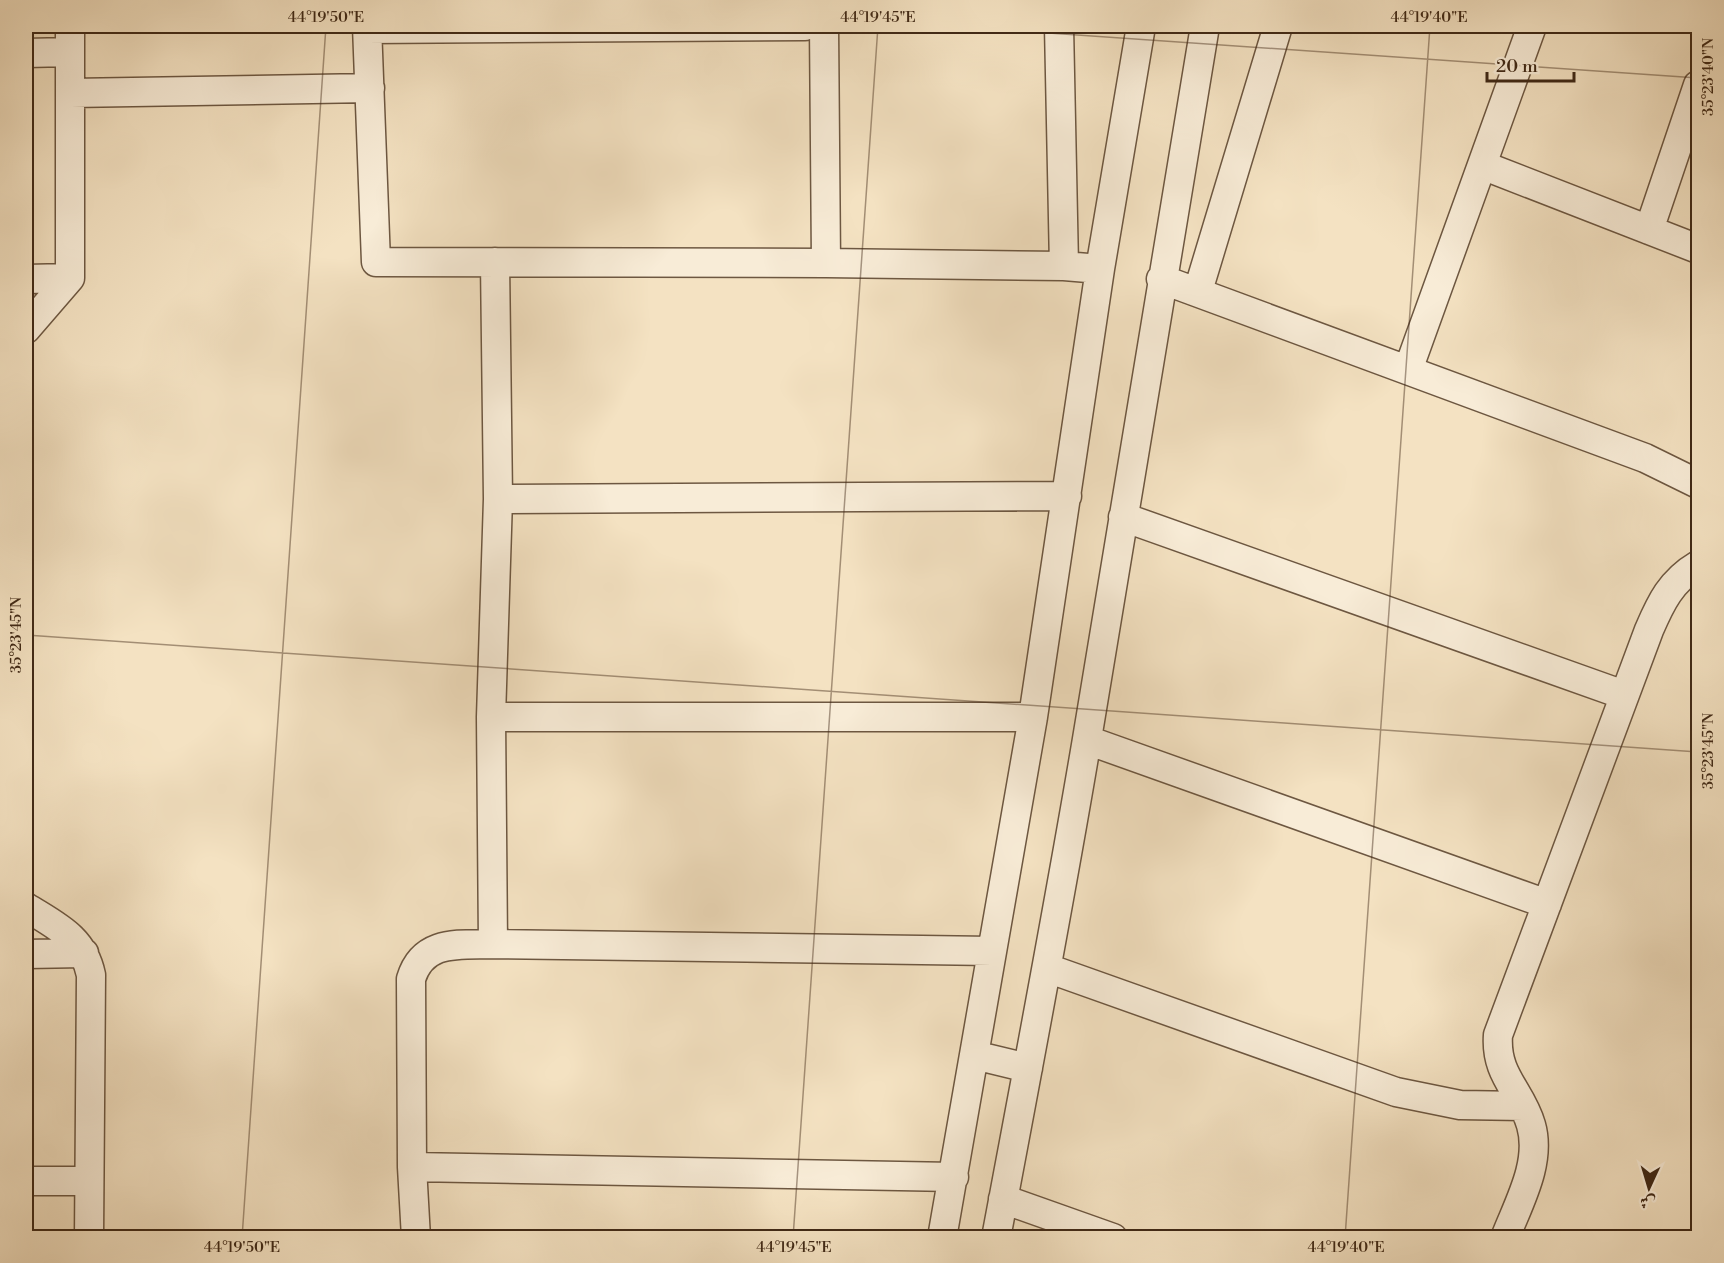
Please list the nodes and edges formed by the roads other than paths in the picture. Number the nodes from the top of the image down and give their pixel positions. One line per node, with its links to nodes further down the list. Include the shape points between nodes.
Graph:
1 (651, 26): 2 (street); 9 (street)
2 (805, 26)
3 (824, 26): 19 (street)
4 (1059, 26): 20 (street)
5 (1141, 26): 21 (street)
6 (1205, 26): 24 (street)
7 (1278, 26): 25 (street)
8 (1532, 26): 15 (street)
9 (367, 27): 13 (street)
10 (70, 39): 11 (street); 14 (street)
11 (26, 53)
12 (1698, 84): 16 (street)
13 (370, 88): 14 (street); 18 (street, via 376,262)
14 (70, 93): 22 (street)
15 (1482, 165): 16 (street); 27 (street)
16 (1649, 230): 17 (street)
17 (1698, 249)
18 (495, 262): 19 (street); 30 (street)
19 (826, 263): 20 (street)
20 (1064, 266): 21 (street)
21 (1100, 269): 29 (street)
22 (70, 278): 23 (street); 26 (street)
23 (26, 279)
24 (1161, 279): 25 (street); 31 (street)
25 (1198, 291): 27 (street)
26 (26, 329)
27 (1408, 370): 28 (street, via 1645,458)
28 (1698, 484)
29 (1067, 496): 30 (street); 35 (street)
30 (498, 499): 34 (street)
31 (1123, 517): 33 (street); 36 (street)
32 (1698, 565): 33 (street, via 1685,573 1662,599)
33 (1624, 695): 37 (street)
34 (491, 717): 35 (street); 39 (street)
35 (1033, 717): 40 (street)
36 (1087, 740): 37 (street); 43 (street)
37 (1547, 904): 46 (street, via 1498,1035 1502,1070)
38 (26, 907): 41 (street, via 74,939)
39 (493, 944): 40 (street); 47 (street, via 437,948 419,960 414,969 410,990)
40 (992, 951): 44 (street)
41 (84, 953): 42 (street); 50 (street, via 92,986)
42 (26, 954)
43 (1047, 968): 45 (street); 46 (street, via 1396,1092 1460,1105)
44 (974, 1055): 45 (street); 48 (street)
45 (1028, 1068): 51 (street)
46 (1523, 1106): 57 (street, via 1532,1126 1531,1170)
47 (412, 1167): 48 (street); 53 (street)
48 (954, 1177): 54 (street)
49 (26, 1181): 50 (street)
50 (88, 1181): 52 (street)
51 (1003, 1199): 55 (street); 56 (street)
52 (89, 1238)
53 (416, 1238)
54 (942, 1238)
55 (996, 1238)
56 (1113, 1238)
57 (1505, 1238)

